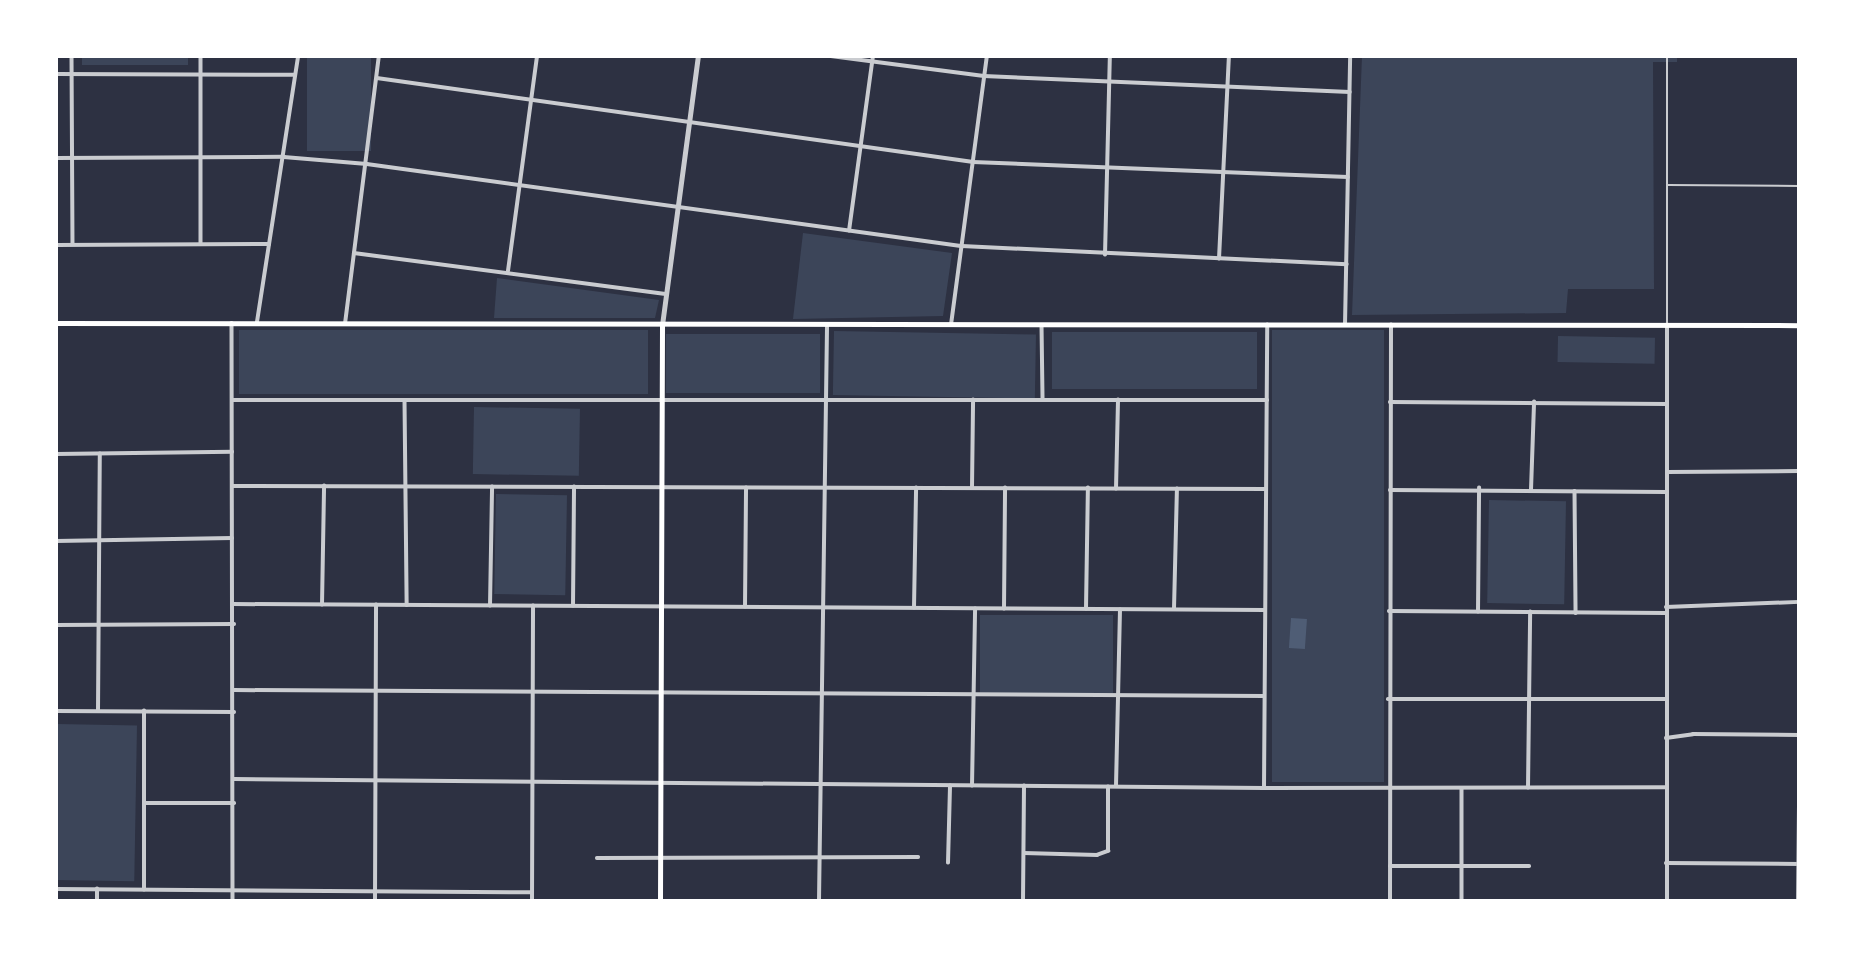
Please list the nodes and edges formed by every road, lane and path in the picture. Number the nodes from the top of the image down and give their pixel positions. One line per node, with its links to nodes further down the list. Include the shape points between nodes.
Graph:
1 (72, 56): 17 (street)
2 (201, 56): 15 (street)
3 (298, 56): 18 (street)
4 (379, 56): 20 (street)
5 (537, 56): 24 (street)
6 (698, 56): 25 (street)
7 (831, 56): 14 (street)
8 (987, 56): 19 (street)
9 (1110, 56): 21 (street)
10 (1229, 56): 22 (street)
11 (1350, 56): 23 (street)
12 (1667, 56): 13 (lane); 36 (lane)
13 (1780, 56)
14 (873, 59): 19 (street); 26 (street)
15 (201, 73): 17 (street); 18 (street); 27 (street)
16 (56, 74): 17 (street)
17 (72, 74): 30 (street)
18 (295, 75): 28 (street)
19 (984, 76): 21 (street); 31 (street)
20 (377, 78): 24 (street); 32 (street)
21 (1110, 84): 22 (street); 33 (street)
22 (1227, 88): 23 (street); 34 (street)
23 (1350, 92): 35 (street)
24 (531, 99): 25 (street); 37 (street)
25 (689, 125): 26 (street); 39 (street)
26 (861, 149): 31 (street); 40 (street)
27 (202, 156): 28 (street); 30 (street); 42 (street)
28 (284, 157): 32 (street); 43 (street)
29 (56, 158): 30 (street)
30 (73, 158): 41 (street)
31 (973, 162): 33 (street); 45 (street)
32 (366, 164): 37 (street); 46 (street)
33 (1107, 169): 34 (street); 47 (street)
34 (1223, 173): 35 (street); 48 (street)
35 (1348, 177): 49 (street)
36 (1667, 185): 38 (lane); 63 (lane)
37 (519, 186): 39 (street); 50 (street)
38 (1799, 186)
39 (677, 208): 40 (street); 51 (street)
40 (849, 231): 45 (street)
41 (73, 244): 42 (street); 44 (street)
42 (201, 244): 43 (street)
43 (269, 244): 52 (street)
44 (56, 245)
45 (961, 246): 47 (street); 58 (street)
46 (354, 253): 50 (street); 55 (street)
47 (1105, 255): 48 (street)
48 (1219, 259): 49 (street)
49 (1346, 264): 61 (street)
50 (508, 271): 51 (street)
51 (665, 294): 56 (street)
52 (257, 322): 54 (main road); 55 (main road)
53 (56, 323): 54 (main road)
54 (232, 323): 65 (street)
55 (345, 324): 56 (main road)
56 (662, 325): 57 (main road); 67 (main road)
57 (827, 325): 58 (main road); 68 (street)
58 (951, 325): 59 (main road)
59 (1042, 325): 60 (main road); 70 (street)
60 (1267, 325): 61 (main road); 72 (street)
61 (1345, 325): 62 (main road)
62 (1391, 325): 63 (main road); 73 (street)
63 (1667, 325): 64 (main road); 75 (street)
64 (1799, 325)
65 (232, 400): 66 (street); 76 (street)
66 (405, 400): 67 (street); 83 (street)
67 (662, 400): 68 (street); 86 (main road)
68 (827, 400): 69 (street); 88 (street)
69 (973, 400): 70 (street); 90 (street)
70 (1043, 400): 71 (street)
71 (1118, 400): 72 (street); 94 (street)
72 (1267, 400): 96 (street)
73 (1390, 402): 74 (street); 97 (street)
74 (1535, 402): 75 (street); 98 (street)
75 (1667, 404): 80 (street)
76 (232, 452): 78 (street); 81 (street)
77 (56, 454): 78 (street)
78 (100, 454): 103 (street)
79 (1799, 471): 80 (street)
80 (1667, 472): 100 (street)
81 (232, 486): 82 (street); 101 (street)
82 (324, 486): 83 (street); 106 (street)
83 (407, 487): 84 (street); 108 (street)
84 (492, 487): 85 (street); 109 (street)
85 (574, 487): 86 (street); 111 (street)
86 (661, 487): 87 (street); 112 (main road)
87 (746, 488): 88 (street); 113 (street)
88 (827, 488): 89 (street); 115 (street)
89 (916, 488): 90 (street); 116 (street)
90 (972, 488): 91 (street)
91 (1005, 488): 92 (street); 118 (street)
92 (1088, 488): 94 (street); 119 (street)
93 (1479, 488): 97 (street); 98 (street); 124 (street)
94 (1116, 489): 95 (street)
95 (1177, 489): 96 (street); 121 (street)
96 (1265, 489): 122 (street)
97 (1390, 490): 123 (street)
98 (1531, 490): 99 (street)
99 (1575, 491): 100 (street); 126 (street)
100 (1666, 492): 114 (street)
101 (232, 538): 103 (street); 105 (street)
102 (56, 541): 103 (street)
103 (100, 541): 130 (street)
104 (1799, 602): 114 (street)
105 (233, 604): 106 (street); 128 (street)
106 (323, 605): 107 (street)
107 (376, 605): 108 (street); 132 (street)
108 (407, 605): 109 (street)
109 (490, 606): 110 (street)
110 (533, 606): 111 (street); 133 (street)
111 (573, 606): 112 (street)
112 (661, 607): 113 (street); 134 (main road)
113 (745, 607): 115 (street)
114 (1666, 607): 127 (street)
115 (825, 608): 116 (street); 135 (street)
116 (914, 608): 117 (street)
117 (975, 609): 118 (street); 136 (street)
118 (1004, 609): 119 (street)
119 (1086, 609): 120 (street)
120 (1120, 610): 121 (street); 137 (street)
121 (1174, 610): 122 (street)
122 (1265, 610): 138 (street)
123 (1389, 611): 124 (street); 139 (street)
124 (1478, 612): 125 (street)
125 (1530, 612): 126 (street); 140 (street)
126 (1576, 612): 127 (street)
127 (1666, 613): 141 (street)
128 (234, 624): 130 (street); 131 (street)
129 (56, 625): 130 (street)
130 (100, 625): 143 (street)
131 (234, 690): 132 (street); 145 (street)
132 (376, 691): 133 (street); 149 (street)
133 (533, 692): 134 (street); 150 (street)
134 (661, 692): 135 (street); 151 (main road)
135 (825, 693): 136 (street); 152 (street)
136 (974, 694): 137 (street); 154 (street)
137 (1118, 695): 138 (street); 158 (street)
138 (1264, 696): 159 (street)
139 (1388, 699): 140 (street); 160 (street)
140 (1529, 699): 141 (street); 162 (street)
141 (1666, 699): 147 (street)
142 (56, 711): 143 (street)
143 (98, 711): 144 (street)
144 (144, 711): 145 (street); 163 (street)
145 (234, 712): 148 (street)
146 (1799, 735): 147 (street)
147 (1666, 738): 156 (street)
148 (234, 779): 149 (street); 164 (street)
149 (375, 780): 150 (street); 181 (street)
150 (533, 781): 151 (street); 182 (street)
151 (660, 782): 152 (street); 170 (main road)
152 (822, 783): 153 (street); 167 (street)
153 (950, 786): 154 (street); 171 (street)
154 (972, 786): 155 (street)
155 (1024, 786): 157 (street); 166 (street)
156 (1666, 786): 162 (street); 172 (street)
157 (1108, 787): 158 (street); 166 (street, via 1108,851 1097,855)
158 (1116, 787): 159 (street)
159 (1264, 788): 160 (street)
160 (1390, 788): 161 (street); 174 (street)
161 (1462, 788): 162 (street); 175 (street)
162 (1528, 788)
163 (144, 803): 164 (street); 179 (street)
164 (234, 803): 180 (street)
165 (1799, 808): 173 (street)
166 (1024, 853): 189 (street)
167 (820, 857): 168 (street); 170 (street); 188 (street)
168 (918, 857)
169 (597, 858): 170 (street)
170 (660, 858): 187 (main road)
171 (948, 863)
172 (1666, 863): 173 (street); 192 (street)
173 (1799, 864): 193 (street)
174 (1390, 866): 175 (street); 190 (street)
175 (1462, 866): 176 (street); 191 (street)
176 (1529, 866)
177 (56, 889): 178 (street)
178 (97, 890): 179 (street); 183 (street)
179 (144, 890): 180 (street)
180 (233, 890): 181 (street); 184 (street)
181 (375, 891): 182 (street); 185 (street)
182 (532, 892): 186 (street)
183 (97, 901)
184 (233, 901)
185 (375, 901)
186 (532, 901)
187 (660, 901)
188 (819, 901)
189 (1023, 901)
190 (1390, 901)
191 (1462, 901)
192 (1667, 901)
193 (1798, 901)

